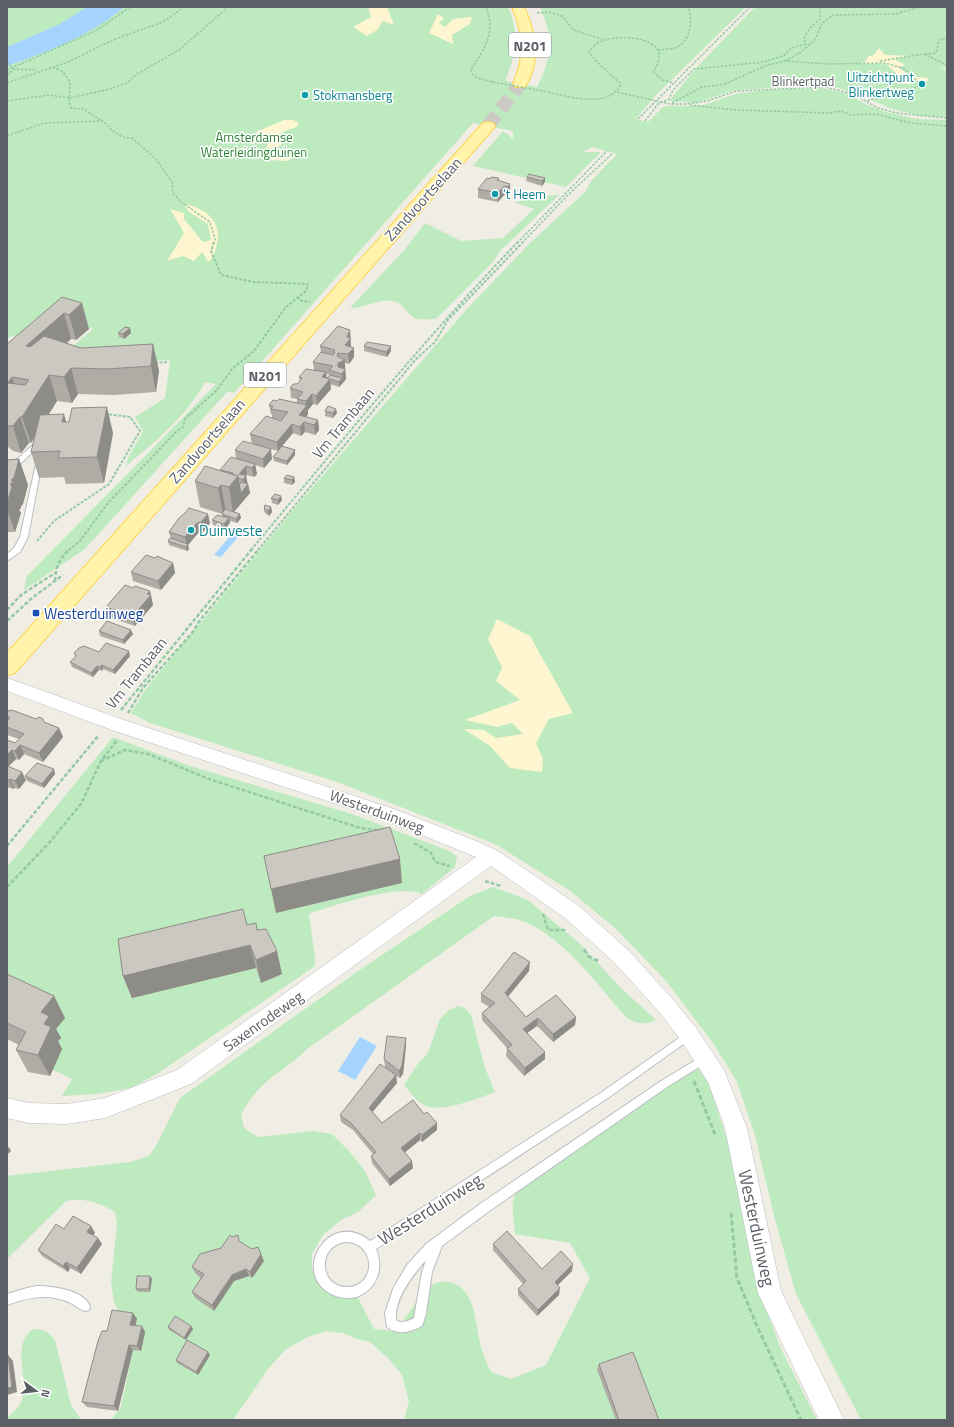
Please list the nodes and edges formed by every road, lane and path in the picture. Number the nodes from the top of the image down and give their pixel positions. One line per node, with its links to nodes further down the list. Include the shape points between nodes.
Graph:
1 (130, 7): 20 (path, via 97,30)
2 (184, 7): 19 (path, via 168,19 112,40 76,59)
3 (228, 7): 28 (path, via 179,50 131,80 110,89)
4 (486, 7): 27 (path, bridge, via 492,31 483,54 471,69 477,78 591,99 604,98)
5 (518, 7): 26 (main road, N201, via 527,27 530,45 529,59)
6 (688, 7): 13 (path, via 692,13 685,40 678,47)
7 (750, 7): 25 (path)
8 (820, 7): 32 (path, via 820,19 804,38 806,44 764,62 694,69 673,90 669,99)
9 (919, 7): 16 (path, via 896,14 833,15 822,23 815,40)
10 (536, 12): 12 (path, via 562,16 574,30)
11 (947, 38): 14 (path, via 939,40 936,52)
12 (603, 40): 13 (path, via 635,38 651,44); 27 (path, via 592,46 589,52 621,84)
13 (658, 50): 25 (path, via 654,72 662,80)
14 (924, 54): 15 (path); 18 (path)
15 (876, 61): 16 (path, via 858,64); 31 (path, via 905,68 919,83 917,87)
16 (783, 62): 33 (path, via 773,63 725,84 697,90)
17 (7, 63): 20 (path)
18 (947, 65)
19 (53, 67): 22 (path); 28 (path, via 65,73 69,80 72,87)
20 (13, 68): 21 (path); 22 (path); 23 (path)
21 (7, 70)
22 (39, 71): 24 (path)
23 (7, 75)
24 (7, 83)
25 (674, 83): 30 (path)
26 (520, 84)
27 (616, 92): 30 (path, Blinkertpad)
28 (70, 98): 29 (path, via 49,95); 40 (path, via 71,108 84,109)
29 (7, 101)
30 (655, 101): 32 (path, Blinkertpad); 39 (path)
31 (866, 101): 34 (path, Blinkertpad, via 843,91 825,87 736,91 707,101); 35 (path, Blinkertpad)
32 (660, 102): 33 (path, Blinkertpad); 41 (path)
33 (670, 104): 34 (path, Blinkertpad)
34 (686, 104): 36 (path, via 702,108 736,110)
35 (878, 108): 36 (path); 37 (path, Blinkertpad)
36 (876, 114): 42 (path, via 911,124)
37 (913, 116): 38 (path, Blinkertpad); 42 (path)
38 (947, 118)
39 (638, 119)
40 (103, 121): 45 (path, via 44,123); 48 (path, via 116,134 132,138 155,158 172,182 173,193 181,202 210,222 215,240 211,251 221,275 254,282 308,284 307,289)
41 (645, 121)
42 (922, 123): 44 (path)
43 (488, 126): 61 (main road, Zandvoortselaan / N201)
44 (947, 126)
45 (7, 136)
46 (607, 151): 63 (path, Vm Trambaan, via 462,300 422,345 198,612)
47 (613, 153): 63 (path, via 569,194 448,320 435,342 416,359 143,688 128,714)
48 (297, 297): 49 (path, via 302,301); 58 (path, via 286,306 254,351 232,369 217,390 184,419 183,427 108,503 80,541 62,556)
49 (316, 304)
50 (167, 362): 51 (path)
51 (152, 363)
52 (106, 414): 56 (path, via 130,417 140,432 109,484 54,521)
53 (43, 440): 55 (lane, via 15,465)
54 (41, 450): 57 (lane, via 24,537 18,550)
55 (7, 468)
56 (35, 543)
57 (7, 558)
58 (56, 573): 59 (path); 60 (path, via 21,595)
59 (55, 581)
60 (7, 610)
61 (7, 667)
62 (7, 684): 63 (street, Westerduinweg)
63 (116, 724): 64 (path, via 117,740); 67 (path); 68 (street, Westerduinweg, via 388,814)
64 (101, 761): 65 (path, via 125,750 148,754 209,779 360,828); 71 (path, via 81,804)
65 (384, 831)
66 (410, 841): 69 (path, via 431,853 435,862)
67 (7, 846)
68 (491, 856): 69 (street, Saxenrodeweg); 76 (street, Westerduinweg, via 572,912 622,957)
69 (472, 872): 70 (path, via 482,880); 79 (street, Saxenrodeweg, via 184,1078 105,1108 68,1114)
70 (503, 886)
71 (7, 887)
72 (542, 911): 73 (path, via 548,930)
73 (574, 930)
74 (581, 943): 75 (path, via 588,956)
75 (600, 963)
76 (689, 1035): 77 (street, Westerduinweg); 83 (lane, Westerduinweg, via 605,1095)
77 (705, 1058): 78 (lane); 87 (street, Westerduinweg, via 717,1077 736,1128 770,1293)
78 (687, 1069): 80 (path, via 693,1077); 82 (lane)
79 (9, 1111)
80 (717, 1139)
81 (731, 1208): 86 (path, via 737,1278 756,1326)
82 (438, 1242): 82 (lane, via 411,1269 397,1293 390,1313 391,1323 395,1326 403,1328 418,1322 427,1272)
83 (370, 1247): 83 (lane, via 374,1255 374,1273 363,1288 354,1292 337,1292 323,1281 320,1272 323,1253 336,1240 355,1238)
84 (7, 1300): 85 (lane, via 33,1291 58,1292 76,1298)
85 (85, 1306)
86 (801, 1420)
87 (832, 1420)

